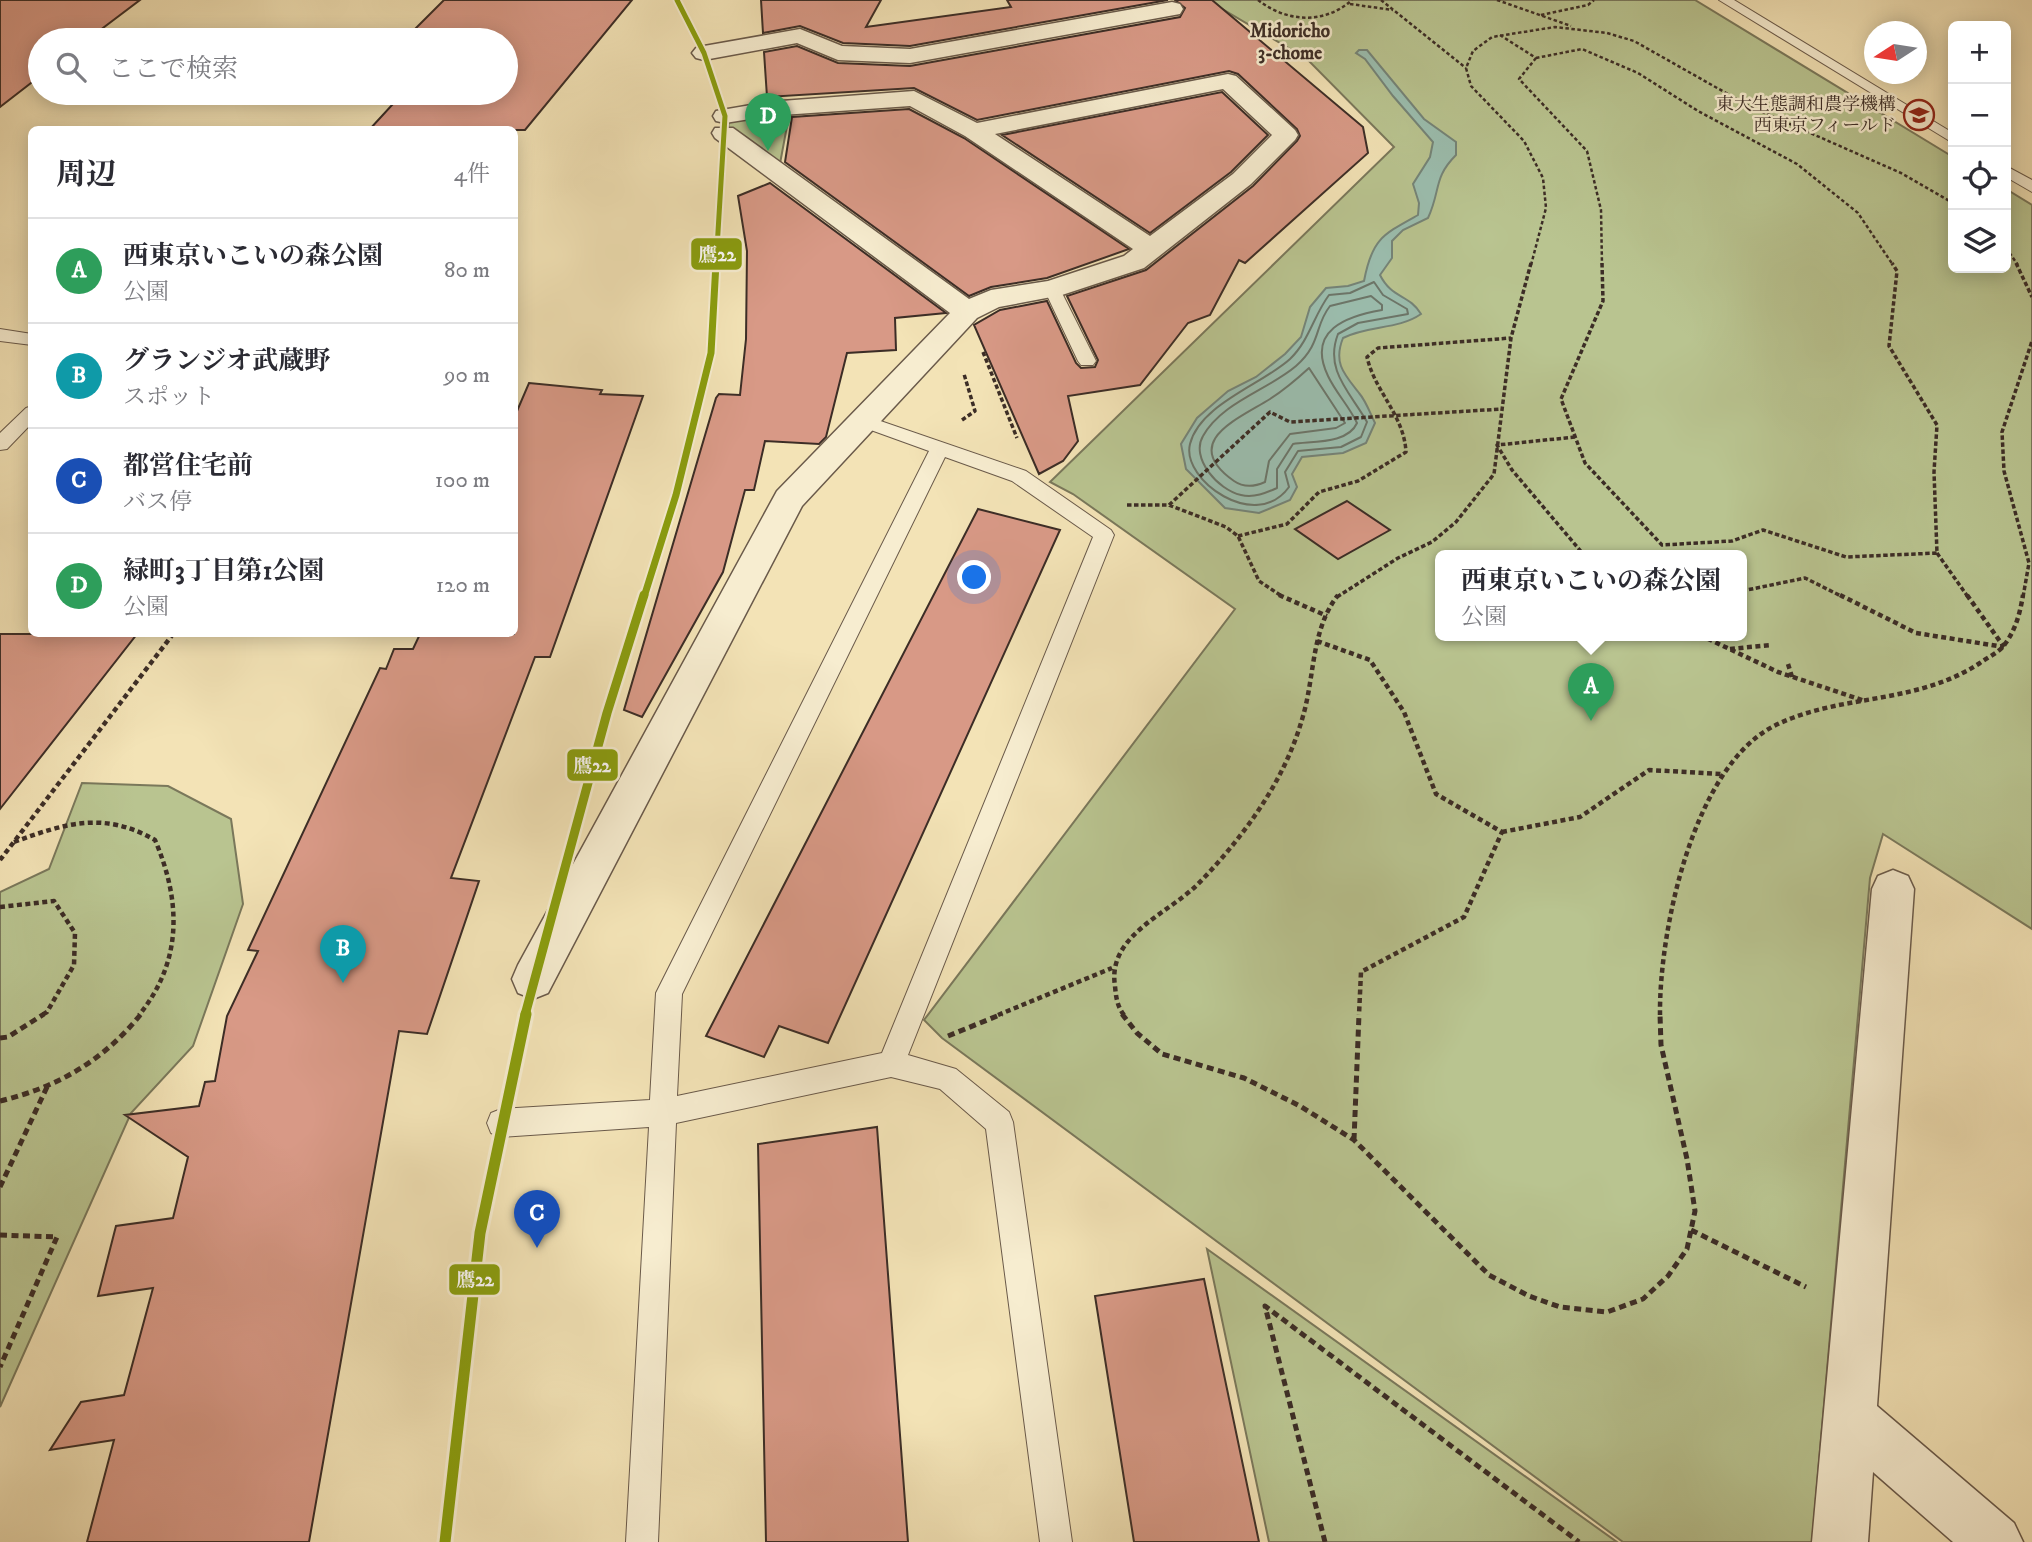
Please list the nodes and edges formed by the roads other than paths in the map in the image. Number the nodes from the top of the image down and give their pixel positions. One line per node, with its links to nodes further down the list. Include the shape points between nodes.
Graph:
1 (1726, 0): 5 (lane)
2 (1172, 9): 3 (street, via 910,55 838,53 800,36)
3 (704, 53)
4 (974, 131): 8 (street); 8 (street, via 1228,81 1286,135 1242,179); 10 (street, via 914,98 768,109 724,125)
5 (1948, 136)
6 (2011, 174): 7 (lane)
7 (2032, 187)
8 (1151, 249): 9 (street, via 1134,262)
9 (1052, 289): 10 (street, via 991,299); 13 (lane)
10 (967, 312): 15 (street)
11 (0, 335): 12 (lane)
12 (28, 339)
13 (1087, 361)
14 (28, 416): 16 (lane)
15 (863, 421): 17 (lane); 19 (street, via 789,499)
16 (0, 444)
17 (936, 446): 20 (lane, via 1019,476 1104,535); 21 (lane, via 669,993)
18 (1893, 889): 23 (street)
19 (533, 979)
20 (891, 1064): 21 (lane); 25 (lane, via 947,1078 999,1122)
21 (661, 1113): 22 (lane); 24 (lane)
22 (501, 1123)
23 (1851, 1418): 26 (street); 27 (street)
24 (642, 1542)
25 (1056, 1542)
26 (1840, 1542)
27 (1995, 1542)

